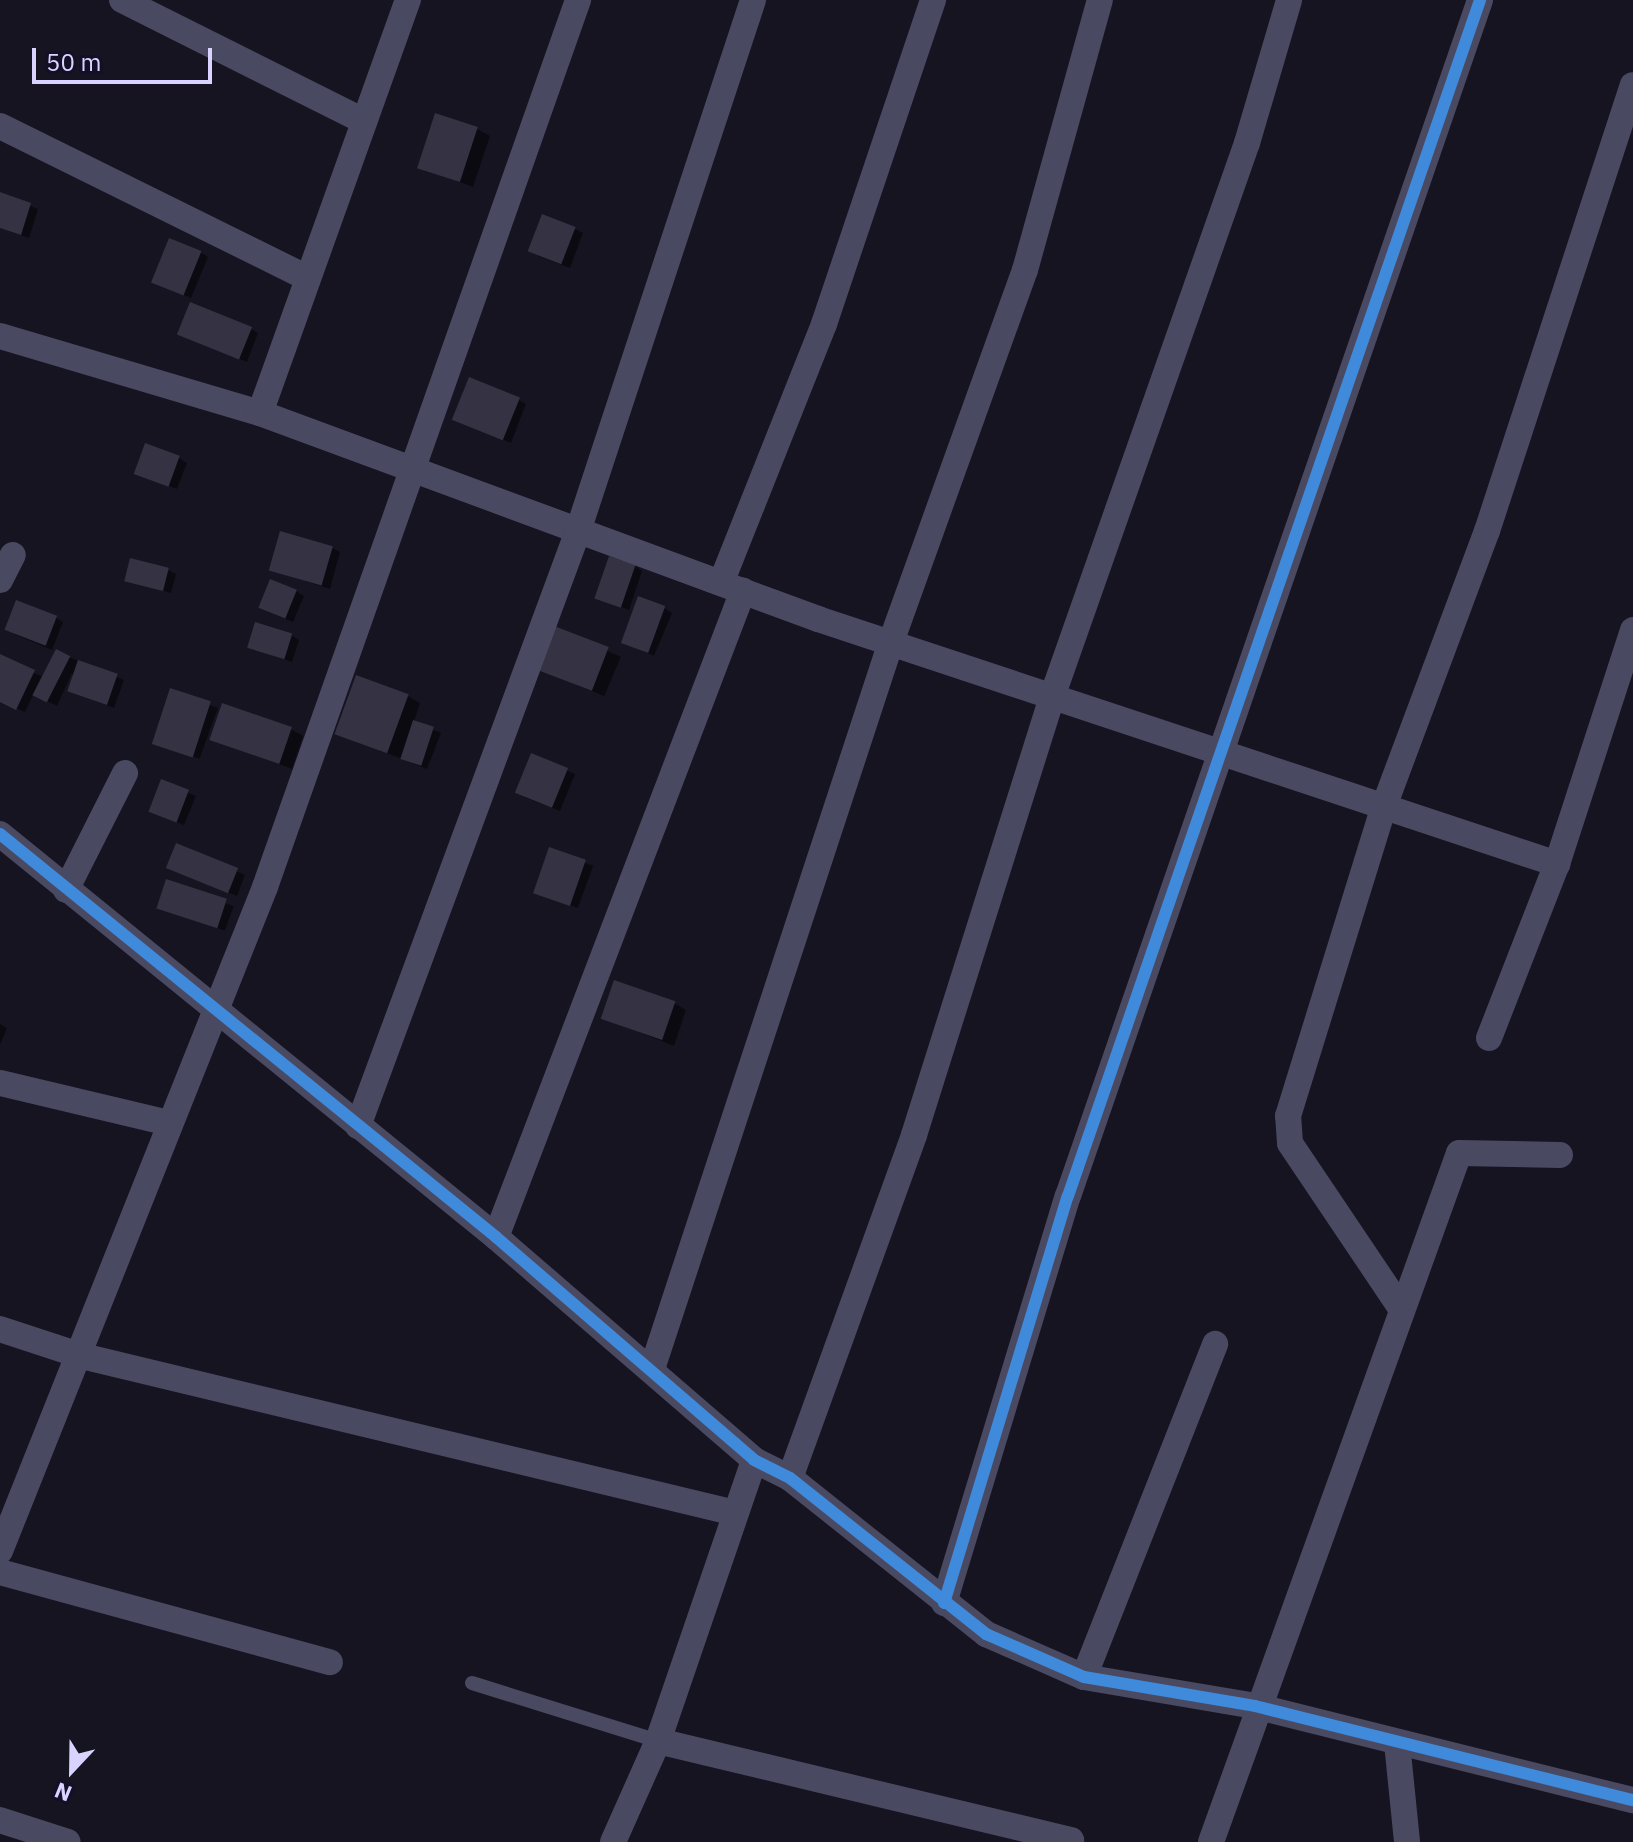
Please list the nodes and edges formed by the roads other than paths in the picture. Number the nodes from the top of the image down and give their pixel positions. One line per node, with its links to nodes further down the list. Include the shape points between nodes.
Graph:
1 (122, 0): 10 (street)
2 (408, 0): 10 (street)
3 (578, 0): 15 (street, via 484,283)
4 (753, 0): 16 (street)
5 (933, 0): 19 (street)
6 (1100, 0): 21 (street, via 1025,270)
7 (1289, 0): 22 (street, via 1247,143)
8 (1480, 0): 23 (street, via 1340,418)
9 (1633, 85): 25 (street, via 1487,531)
10 (364, 121): 12 (street)
11 (0, 126): 12 (street)
12 (307, 278): 14 (street)
13 (0, 336): 14 (street)
14 (260, 413): 15 (street)
15 (408, 470): 16 (street); 29 (street, via 265,887)
16 (578, 531): 19 (street); 33 (street)
17 (13, 555): 18 (street)
18 (0, 580)
19 (732, 587): 21 (street); 35 (street)
20 (1633, 630): 27 (street)
21 (891, 642): 22 (street); 40 (street)
22 (1052, 697): 23 (street); 42 (street, via 914,1135)
23 (1217, 751): 25 (street); 46 (street, via 1068,1196)
24 (125, 773): 28 (street)
25 (1383, 809): 27 (street); 36 (street, via 1288,1116 1290,1143)
26 (0, 834): 28 (street)
27 (1557, 864): 30 (street)
28 (66, 890): 29 (street)
29 (215, 1008): 32 (street); 33 (street)
30 (1489, 1038)
31 (0, 1083): 32 (street)
32 (169, 1123): 39 (street)
33 (358, 1126): 35 (street)
34 (1560, 1155): 36 (street, via 1459,1153)
35 (496, 1237): 40 (street)
36 (1400, 1307): 50 (street)
37 (0, 1329): 39 (street)
38 (1215, 1344): 48 (street)
39 (82, 1356): 43 (street); 44 (street)
40 (652, 1369): 41 (street)
41 (754, 1460): 42 (street); 43 (street)
42 (790, 1478): 46 (street)
43 (731, 1512): 51 (street)
44 (0, 1551)
45 (0, 1572): 47 (street)
46 (944, 1603): 48 (street, via 986,1634)
47 (330, 1662)
48 (1084, 1677): 50 (street)
49 (472, 1683): 51 (lane)
50 (1255, 1706): 52 (street); 58 (street)
51 (658, 1741): 55 (street); 57 (street)
52 (1397, 1743): 53 (street); 59 (street)
53 (1633, 1800)
54 (0, 1820): 56 (street)
55 (1071, 1840)
56 (68, 1842)
57 (613, 1842)
58 (1211, 1842)
59 (1407, 1842)

